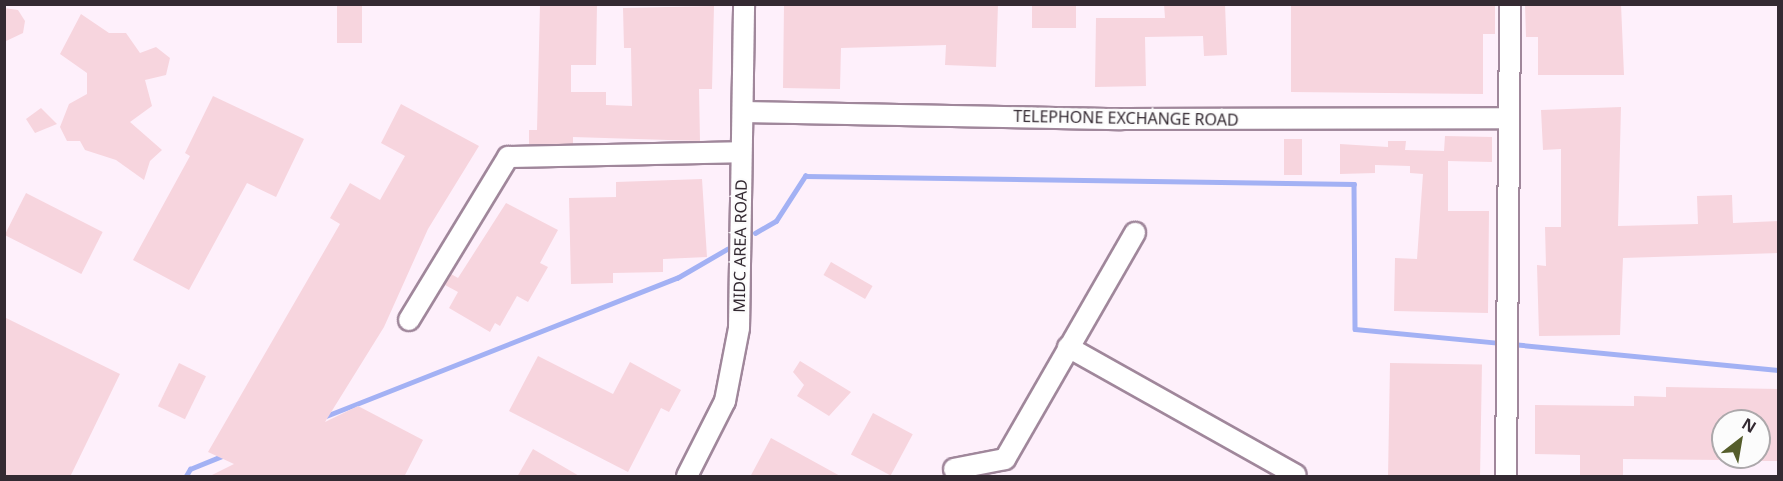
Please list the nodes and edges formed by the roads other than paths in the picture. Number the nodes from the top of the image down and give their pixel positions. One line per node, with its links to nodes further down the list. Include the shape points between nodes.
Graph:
1 (744, 4): 3 (street, MIDC AREA ROAD)
2 (1510, 4): 4 (street)
3 (743, 112): 4 (street, TELEPHONE EXCHANGE ROAD, via 1121,119); 5 (street, MIDC AREA ROAD)
4 (1509, 118): 13 (street)
5 (741, 152): 7 (street, via 508,157); 11 (street, MIDC AREA ROAD, via 739,328 725,400)
6 (1135, 233): 8 (street)
7 (410, 320)
8 (1068, 347): 9 (street, via 1005,459); 10 (street)
9 (952, 473): 12 (street)
10 (1296, 475)
11 (687, 477)
12 (979, 477)
13 (1506, 477)

